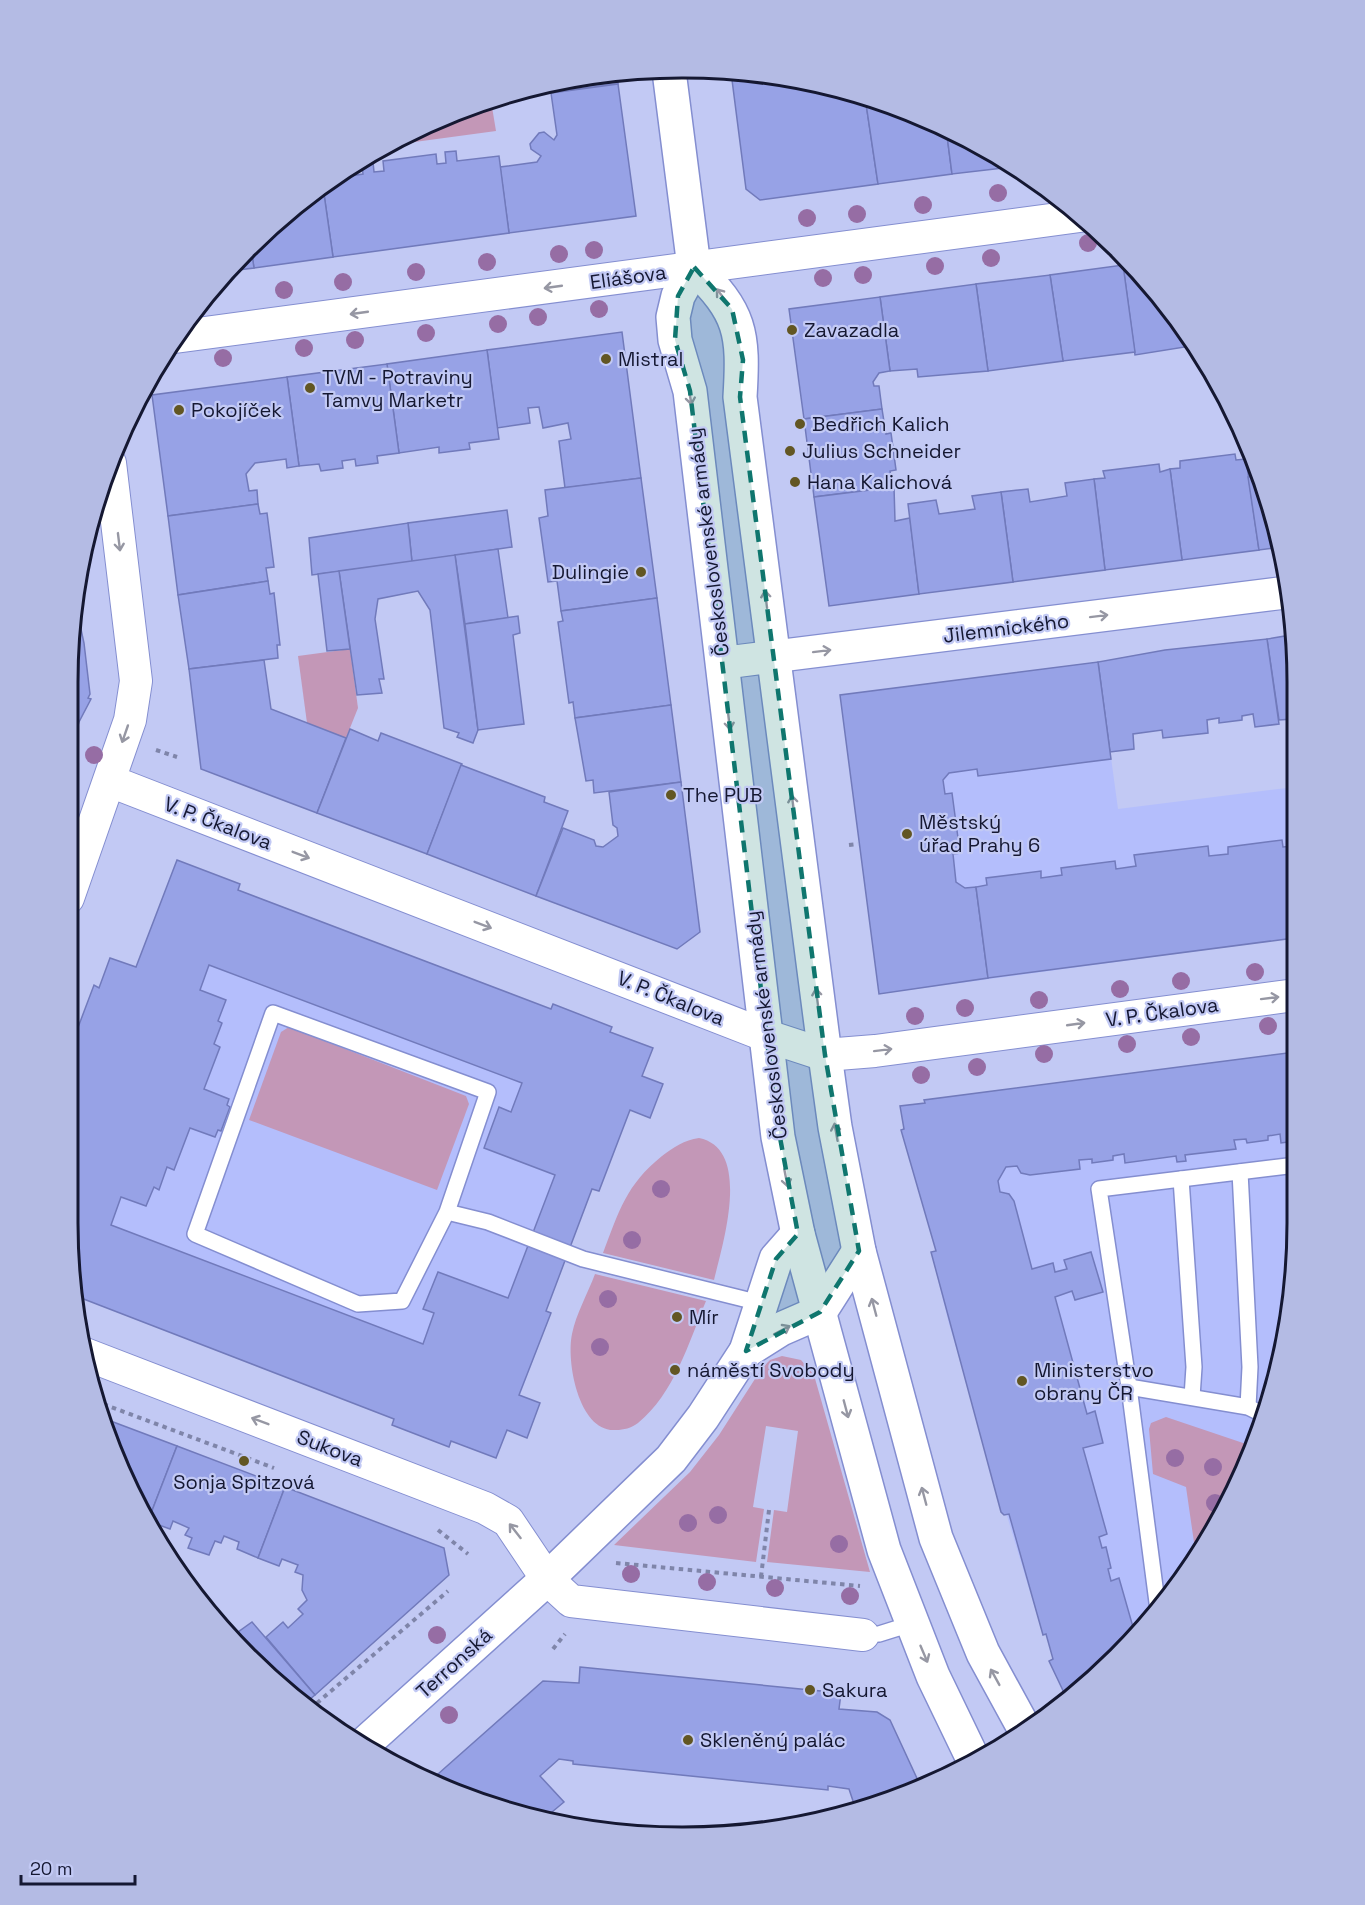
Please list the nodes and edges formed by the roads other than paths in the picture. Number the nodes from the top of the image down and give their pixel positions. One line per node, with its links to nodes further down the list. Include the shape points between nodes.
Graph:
1 (670, 78): 3 (main road)
2 (1068, 218): 3 (street, Eliášova)
3 (694, 267): 4 (street, Eliášova, one-way to 4); 7 (main road, one-way to 3, via 740,397 742,360 738,332 732,309); 8 (main road, Československé armády, one-way to 8, via 678,296 673,317 675,340 690,391)
4 (188, 335)
5 (112, 482): 9 (street, one-way to 9, via 136,681 130,720)
6 (1280, 593): 7 (street, Jilemnického, one-way to 6)
7 (774, 657): 8 (street, Jilemnického); 13 (main road, one-way to 7)
8 (722, 663): 12 (main road, Československé armády, one-way to 12)
9 (110, 781): 10 (street); 12 (street, V. P. Čkalova, one-way to 12)
10 (78, 870)
11 (1287, 996): 13 (street, V. P. Čkalova, one-way to 11)
12 (767, 1036): 13 (street, V. P. Čkalova); 18 (main road, Československé armády, one-way to 18, via 778,1137)
13 (825, 1055): 19 (main road, one-way to 13)
14 (1287, 1166): 15 (lane)
15 (1240, 1172): 16 (lane); 26 (lane, via 1250,1367)
16 (1180, 1179): 24 (lane, via 1099,1190); 25 (lane, via 1194,1366)
17 (447, 1212): 17 (lane, via 402,1301 358,1304 195,1234 273,1012 488,1092); 20 (lane, via 488,1222 583,1259)
18 (798, 1234): 20 (main road, via 776,1259); 21 (main road, Československé armády)
19 (859, 1251): 21 (main road); 32 (main road, one-way to 19, via 983,1653 936,1538)
20 (760, 1303): 22 (main road)
21 (820, 1312): 22 (main road, one-way to 21, via 781,1329); 30 (main road, Československé armády, one-way to 30, via 884,1550)
22 (746, 1351): 28 (main road, via 671,1459)
23 (94, 1357): 28 (street, Sukova, one-way to 23, via 508,1521 485,1508)
24 (1129, 1387): 25 (lane); 29 (lane)
25 (1192, 1397): 26 (lane)
26 (1248, 1407): 27 (lane)
27 (1257, 1411)
28 (547, 1580): 31 (street, via 571,1601); 33 (main road, Terronská)
29 (1156, 1597)
30 (910, 1624): 31 (lane); 34 (main road, Československé armády, one-way to 34)
31 (864, 1635)
32 (1021, 1723)
33 (369, 1739)
34 (971, 1754)

